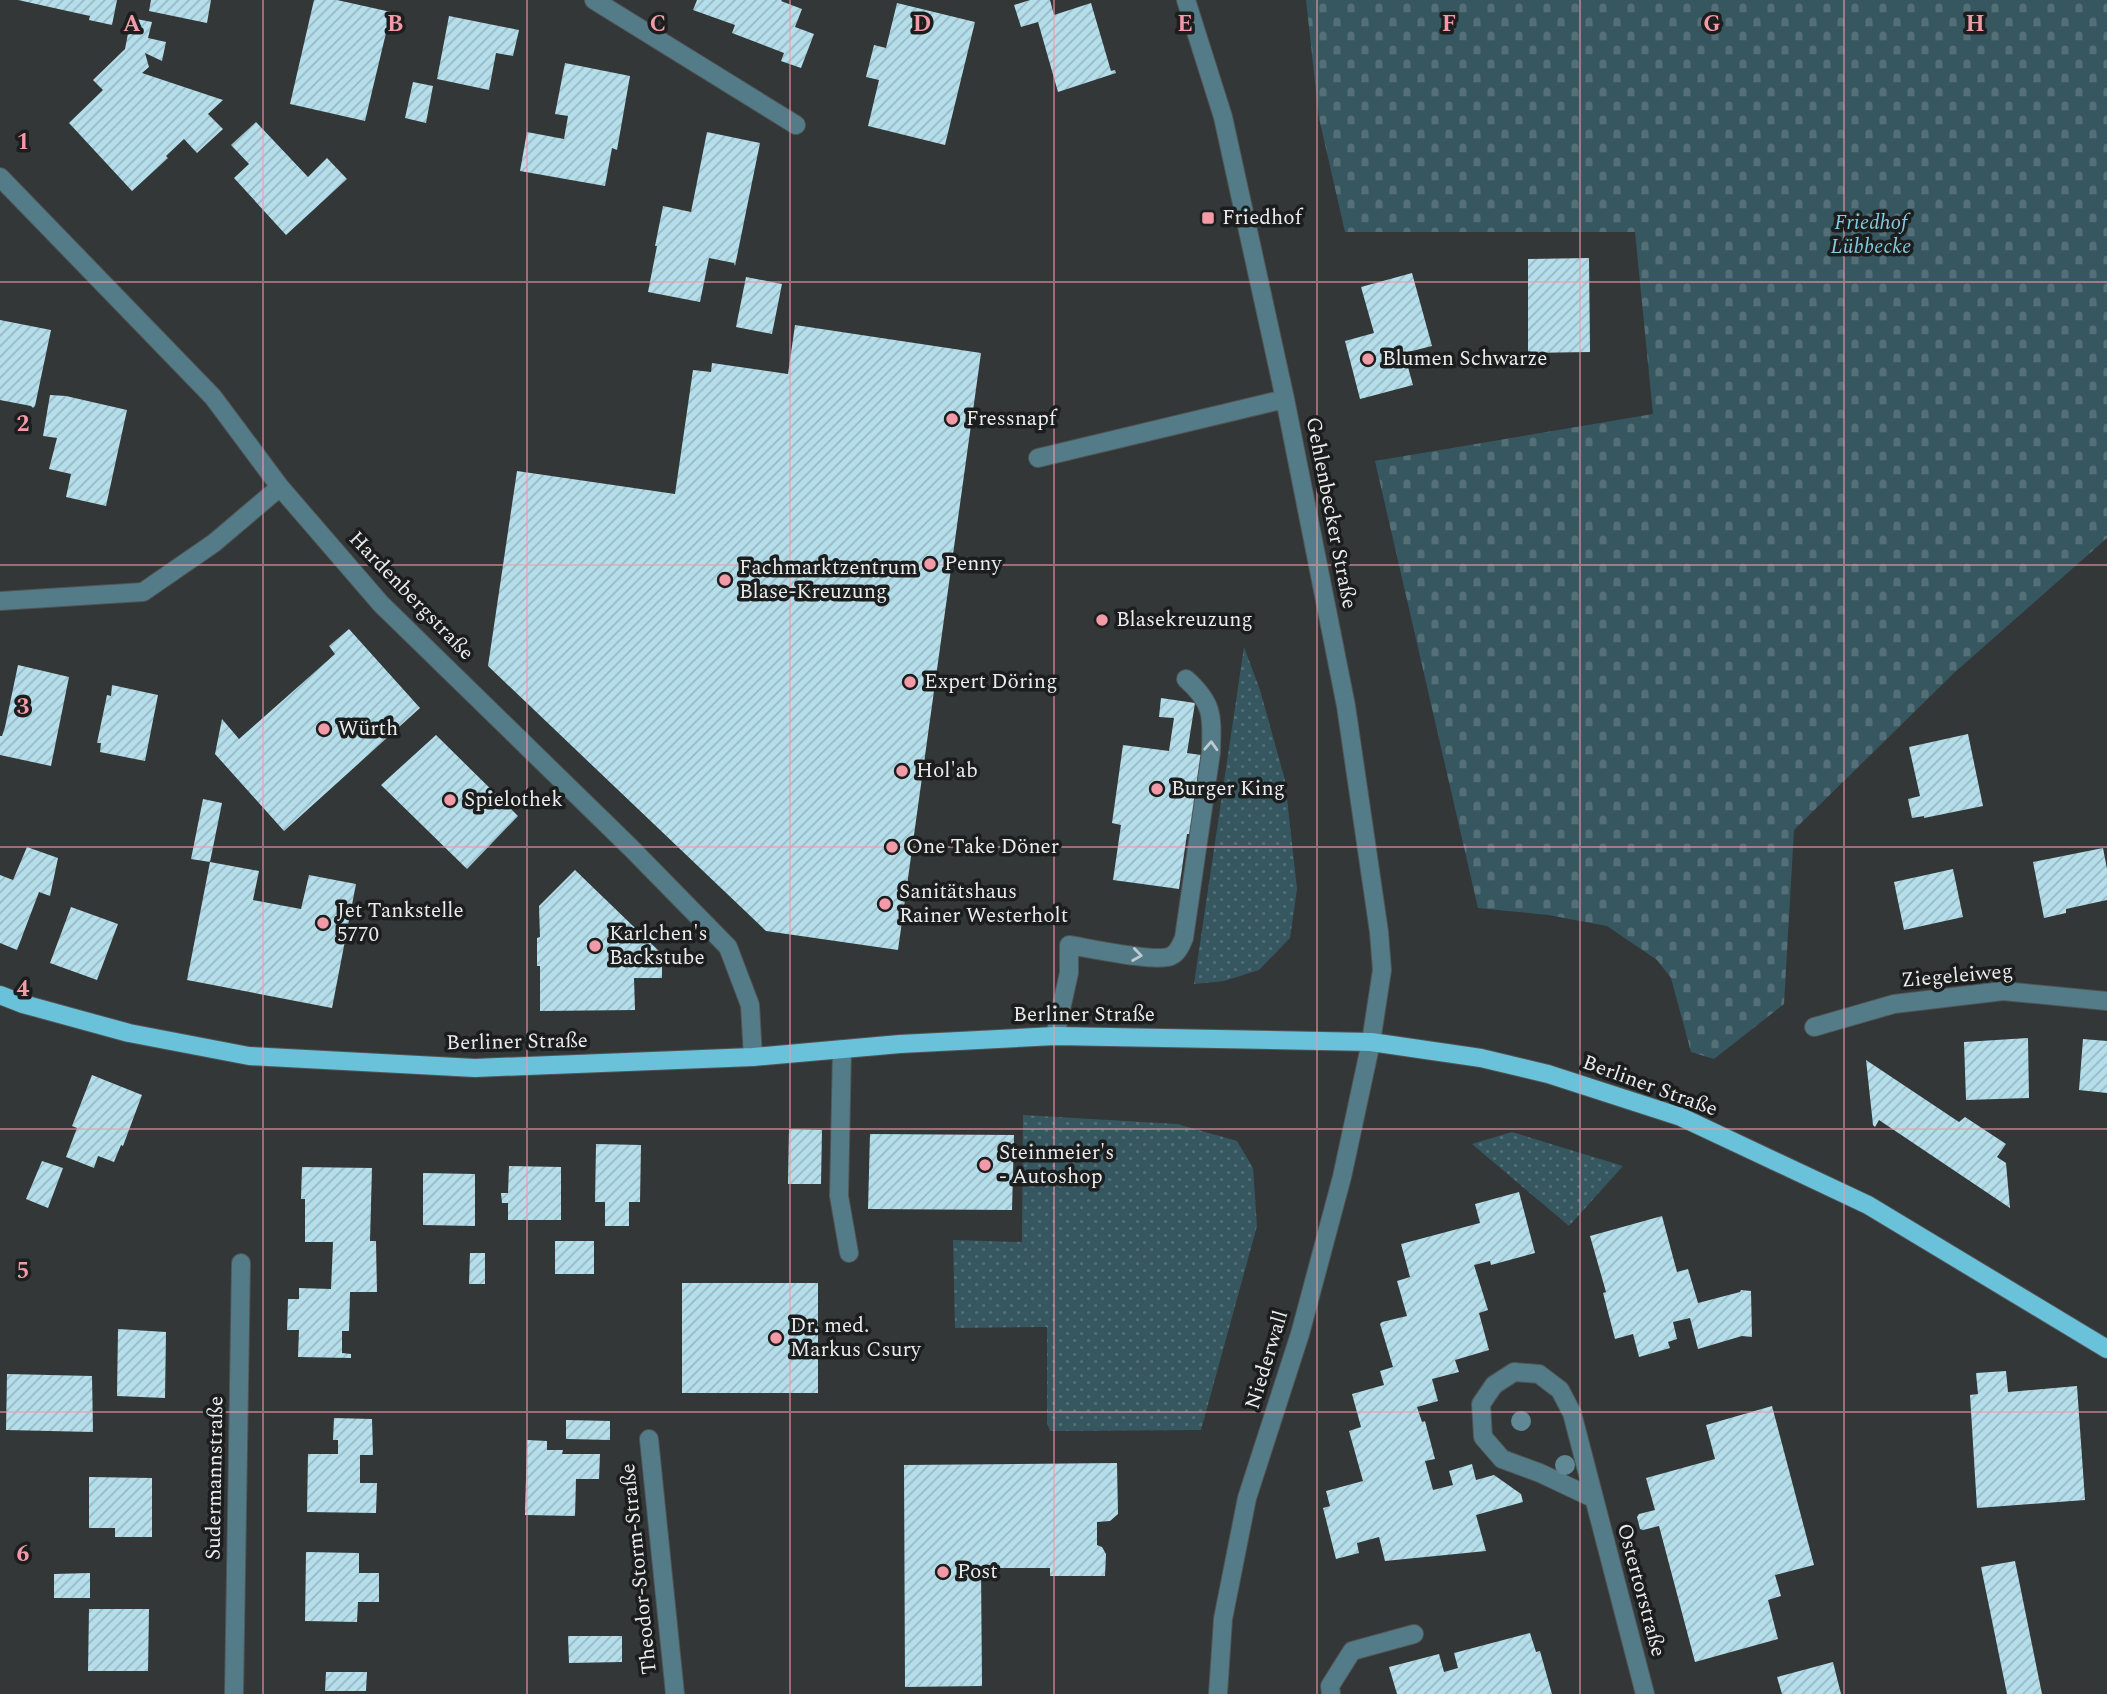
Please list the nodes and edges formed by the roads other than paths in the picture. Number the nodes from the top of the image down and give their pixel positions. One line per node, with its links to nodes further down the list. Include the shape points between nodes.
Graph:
1 (594, 0): 3 (street)
2 (1185, 0): 5 (street, Gehlenbecker Straße, via 1223,117)
3 (796, 125)
4 (0, 177): 7 (street, Hardenbergstraße, via 213,397)
5 (1286, 399): 6 (street); 14 (street, Gehlenbecker Straße, via 1346,706 1380,932 1382,970)
6 (1038, 458)
7 (280, 487): 8 (street, via 214,544 143,592); 16 (street, Hardenbergstraße, via 381,604 729,947 750,1005)
8 (0, 601)
9 (1185, 679): 13 (street, one-way to 9, via 1069,973 1069,945 1155,958 1170,957 1184,938 1212,722 1207,703)
10 (0, 995): 16 (main road, Berliner Straße, via 129,1033 249,1056 475,1068)
11 (2107, 1001): 12 (street, Ziegeleiweg, via 2003,990 1894,1004)
12 (1814, 1027)
13 (1055, 1036): 14 (main road, Berliner Straße); 15 (main road, Berliner Straße)
14 (1371, 1042): 19 (main road, Berliner Straße, via 1481,1058 1548,1074 1681,1117 1867,1205); 25 (street, Niederwall, via 1351,1143 1300,1334 1247,1498 1223,1619)
15 (842, 1049): 16 (main road, Berliner Straße); 17 (street, via 839,1196)
16 (753, 1057)
17 (849, 1253)
18 (241, 1263): 23 (street, Sudermannstraße)
19 (2107, 1349)
20 (649, 1439): 24 (street, Theodor-Storm-Straße)
21 (1593, 1498): 21 (street, Ostertorstraße, via 1572,1413 1560,1390 1539,1374 1514,1372 1494,1385 1481,1404 1483,1437 1502,1459); 27 (street, Ostertorstraße)
22 (1414, 1634): 26 (street, via 1352,1651 1329,1686)
23 (234, 1694)
24 (675, 1694)
25 (1218, 1694)
26 (1331, 1694)
27 (1645, 1694)

